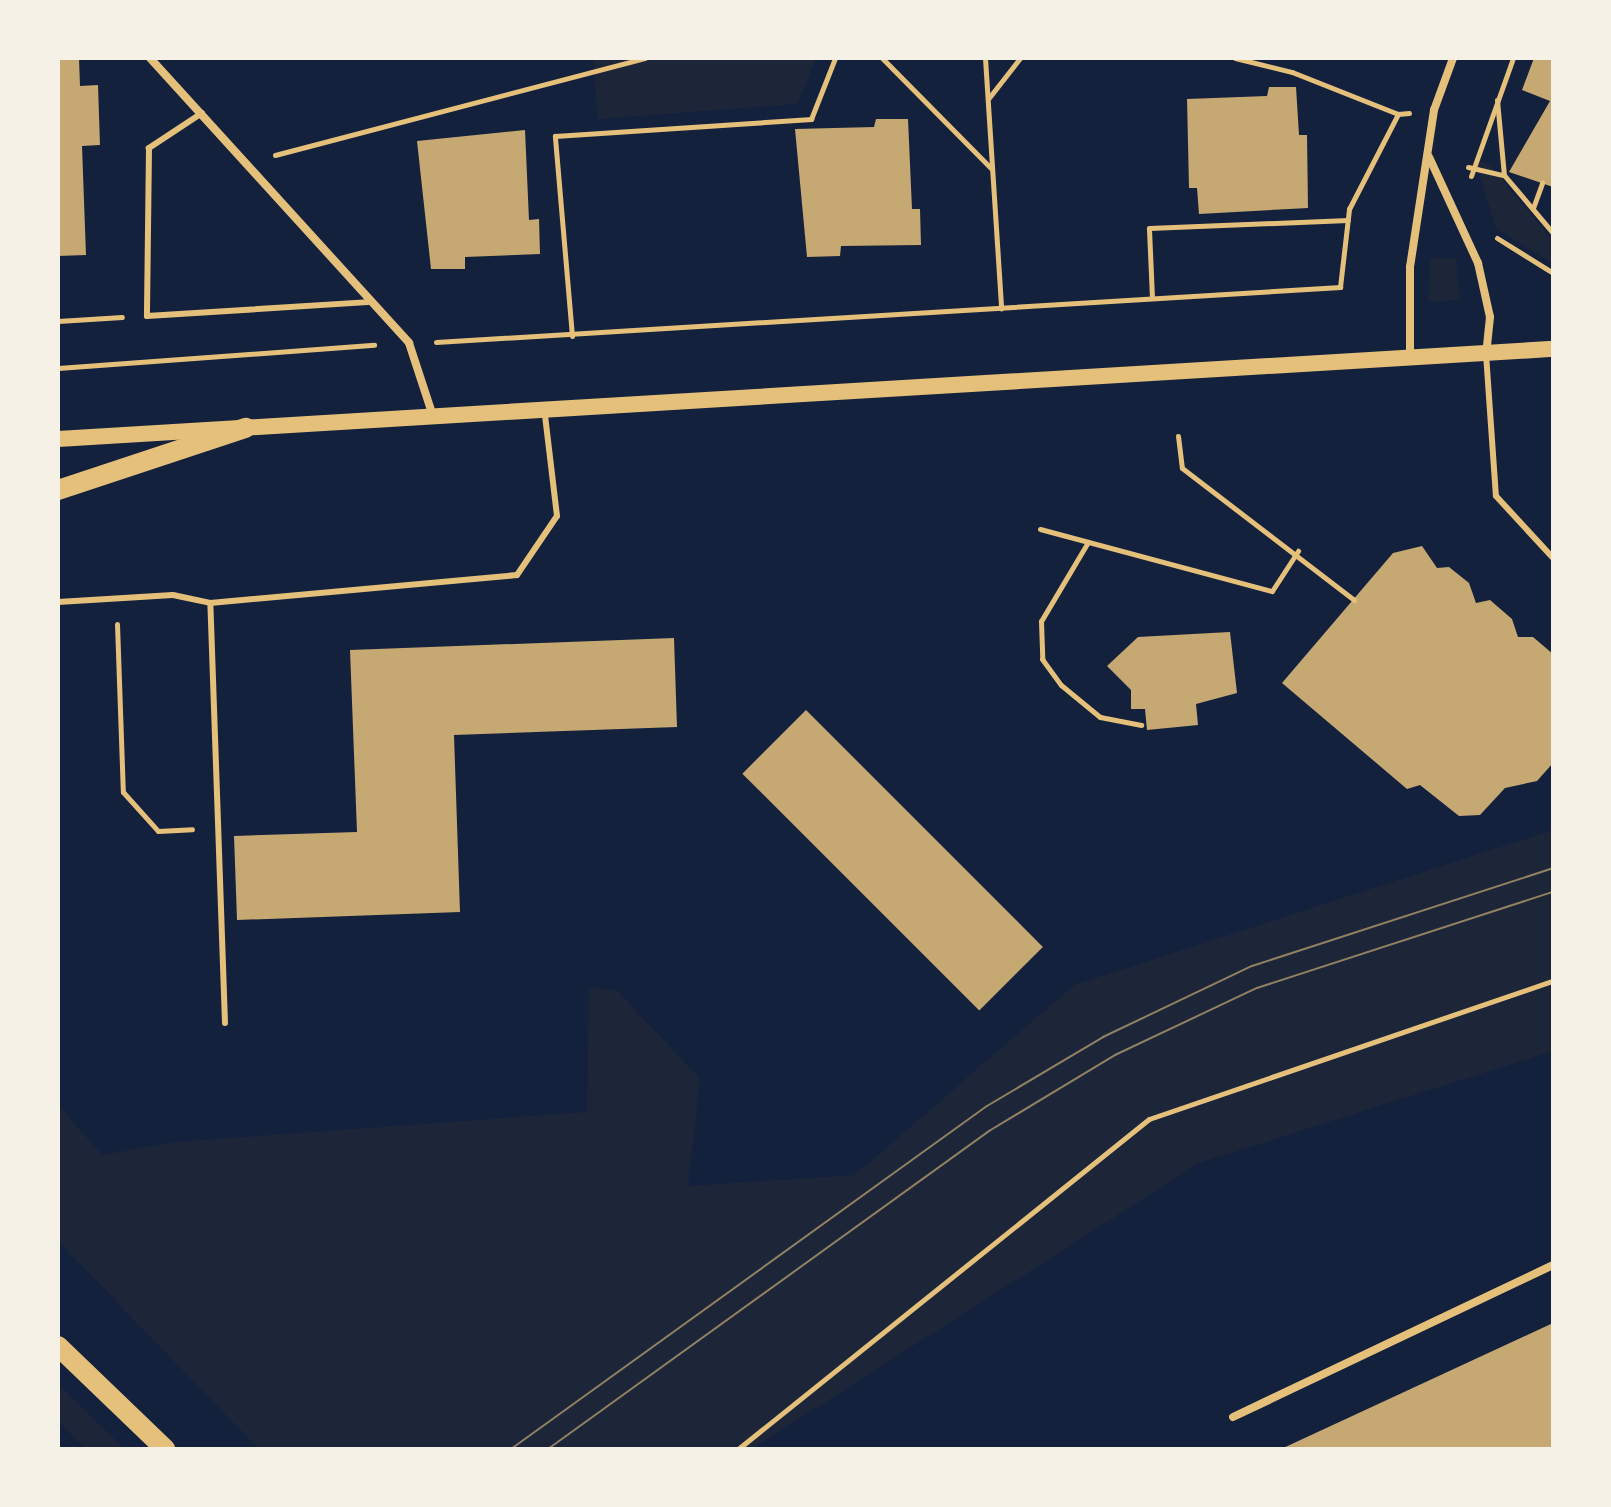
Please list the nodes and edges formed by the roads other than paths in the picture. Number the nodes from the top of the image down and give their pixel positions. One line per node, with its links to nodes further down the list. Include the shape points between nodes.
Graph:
1 (150, 58): 3 (street)
2 (1453, 58): 4 (street, via 1434,110)
3 (202, 113): 5 (street); 5 (lane, via 149,148 147,316)
4 (1429, 156): 7 (street, via 1478,263 1490,317); 8 (street, via 1410,267)
5 (368, 302): 10 (street, via 409,343)
6 (1553, 349): 7 (main road)
7 (1486, 354): 8 (main road); 14 (lane, via 1496,496)
8 (1411, 362): 9 (main road)
9 (545, 415): 10 (main road); 16 (lane, via 557,516 517,575)
10 (433, 417): 11 (main road)
11 (246, 428): 12 (main road); 13 (main road)
12 (58, 439)
13 (58, 490)
14 (1553, 558)
15 (58, 602): 16 (lane, via 173,595)
16 (210, 603): 17 (lane)
17 (225, 1023)
18 (1553, 1265): 20 (street)
19 (58, 1346): 21 (main road)
20 (1233, 1417)
21 (157, 1442)

